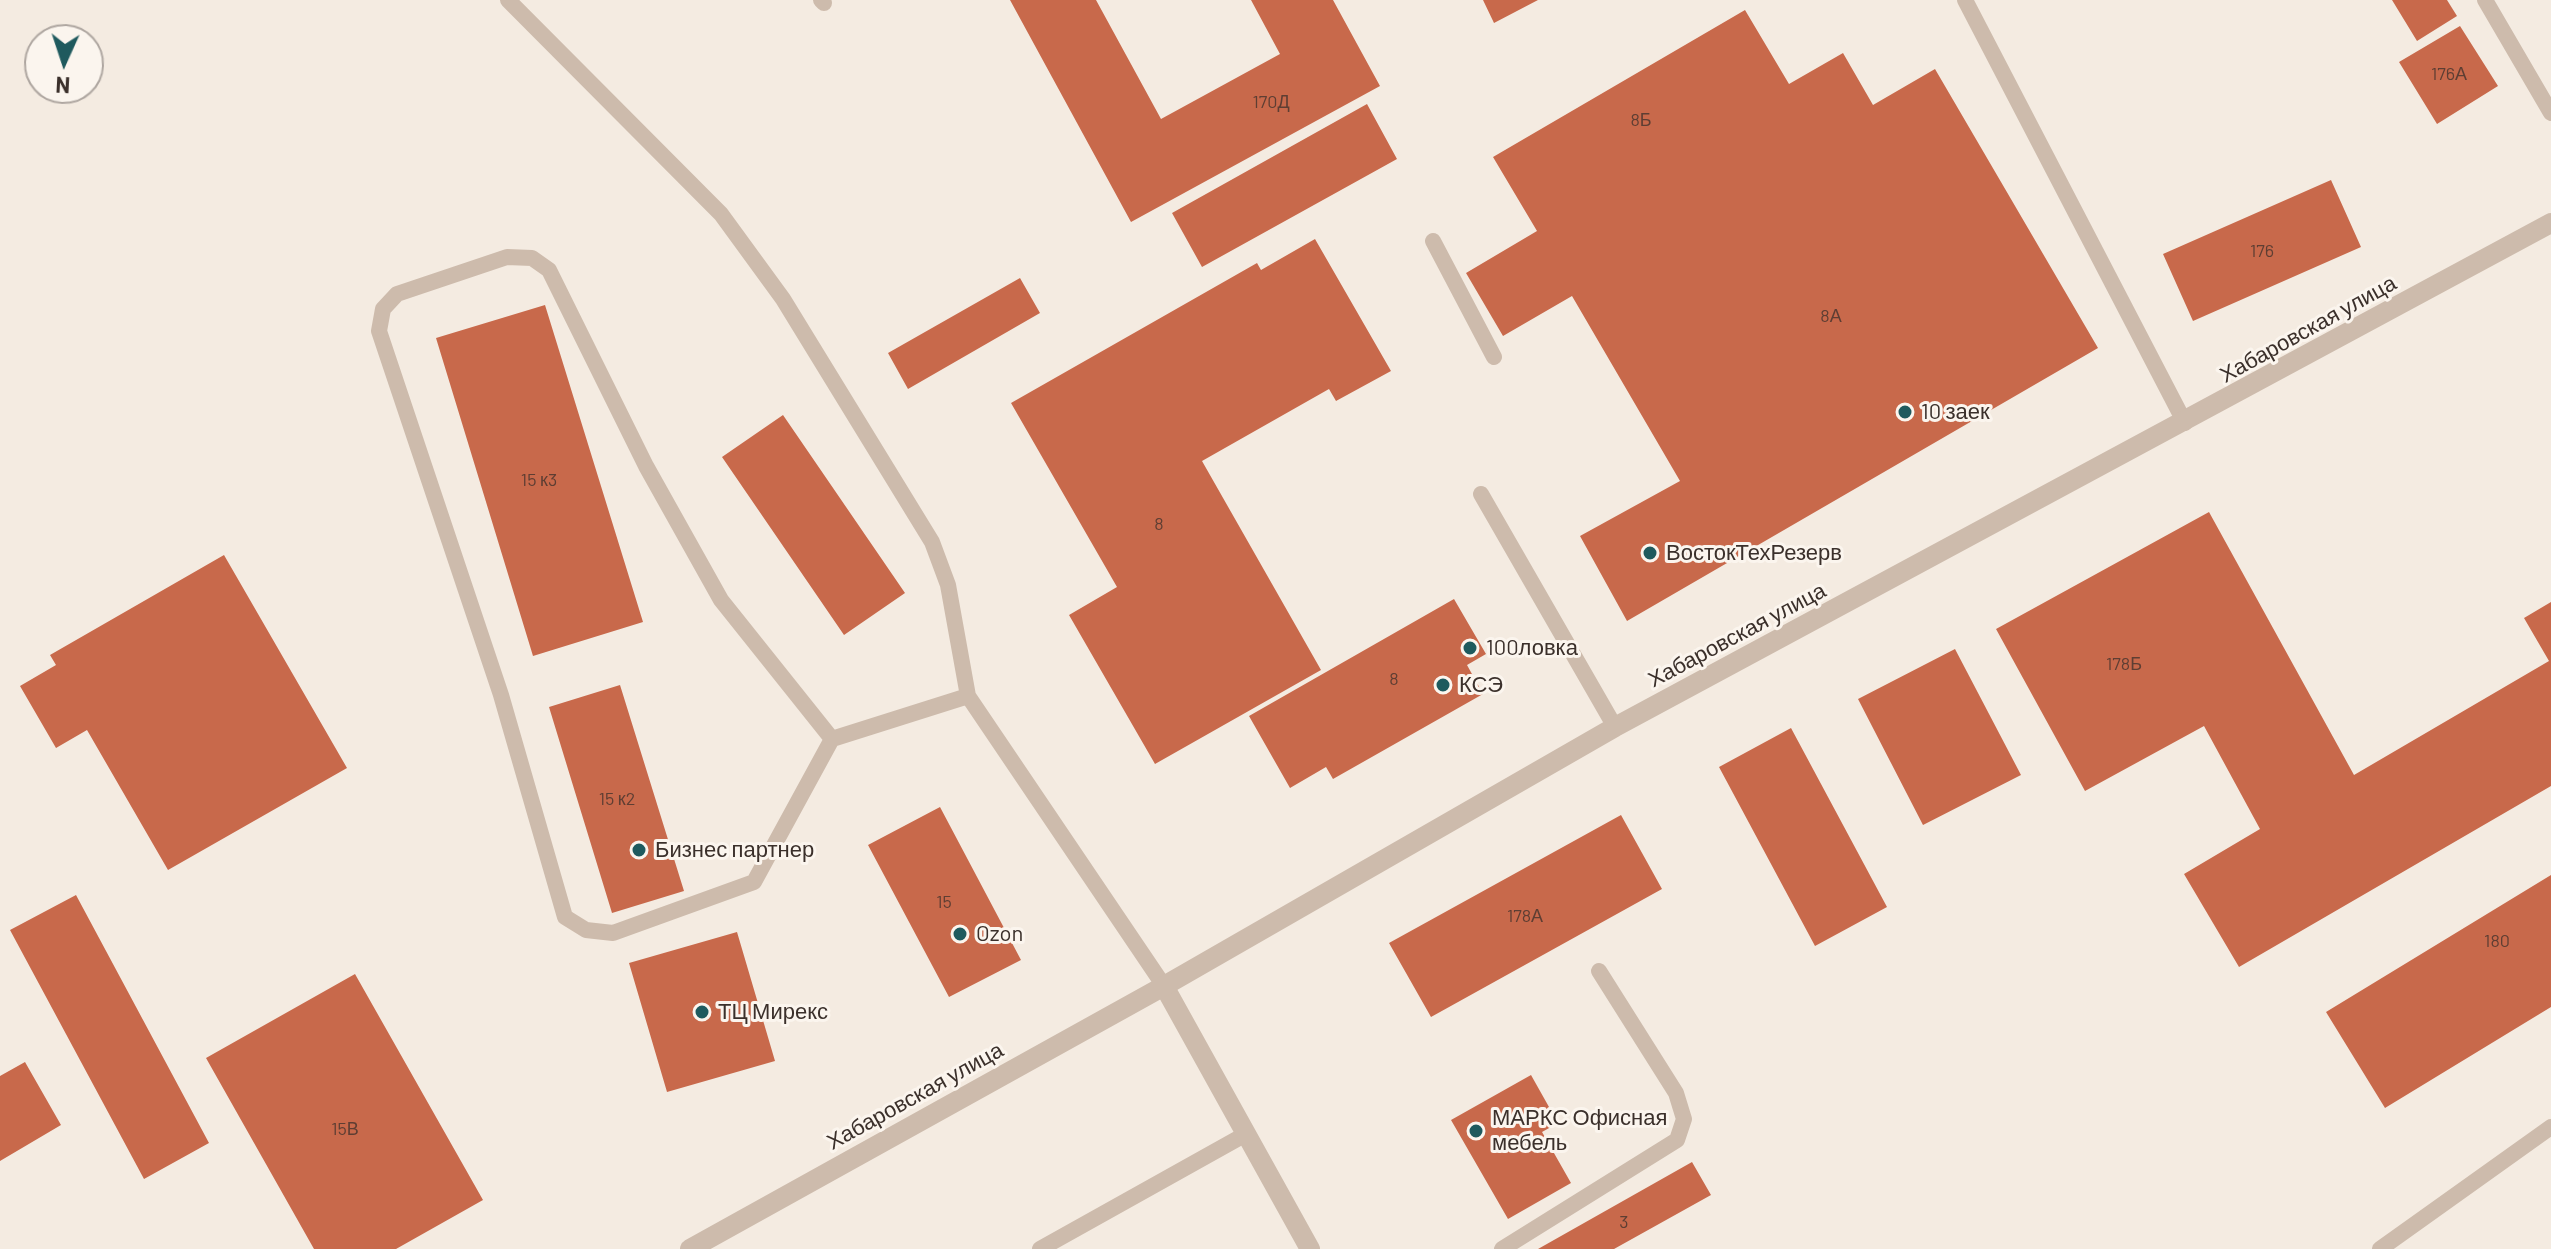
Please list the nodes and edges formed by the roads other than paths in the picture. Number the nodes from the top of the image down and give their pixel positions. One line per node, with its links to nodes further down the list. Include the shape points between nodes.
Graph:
1 (1965, 0): 8 (lane)
2 (2485, 0): 4 (lane)
3 (512, 2): 10 (lane, via 721,214 783,299 932,542 948,585)
4 (2551, 113)
5 (2551, 223): 8 (street, Хабаровская улица)
6 (1433, 241): 7 (lane)
7 (1494, 357)
8 (2185, 423): 11 (street, Хабаровская улица)
9 (1481, 494): 11 (lane)
10 (968, 696): 12 (lane); 14 (lane)
11 (1615, 727): 14 (street, Хабаровская улица)
12 (832, 739): 12 (lane, via 721,600 646,466 549,270 532,258 507,257 397,294 383,309 379,331 501,695 565,917 586,930 613,933 754,882)
13 (1599, 971): 20 (lane, via 1676,1093 1684,1119 1677,1140)
14 (1164, 986): 16 (street); 17 (street, Хабаровская улица)
15 (2551, 1127): 21 (lane)
16 (1246, 1134): 18 (lane); 19 (street)
17 (690, 1249)
18 (1040, 1249)
19 (1310, 1249)
20 (1502, 1249)
21 (2380, 1249)

